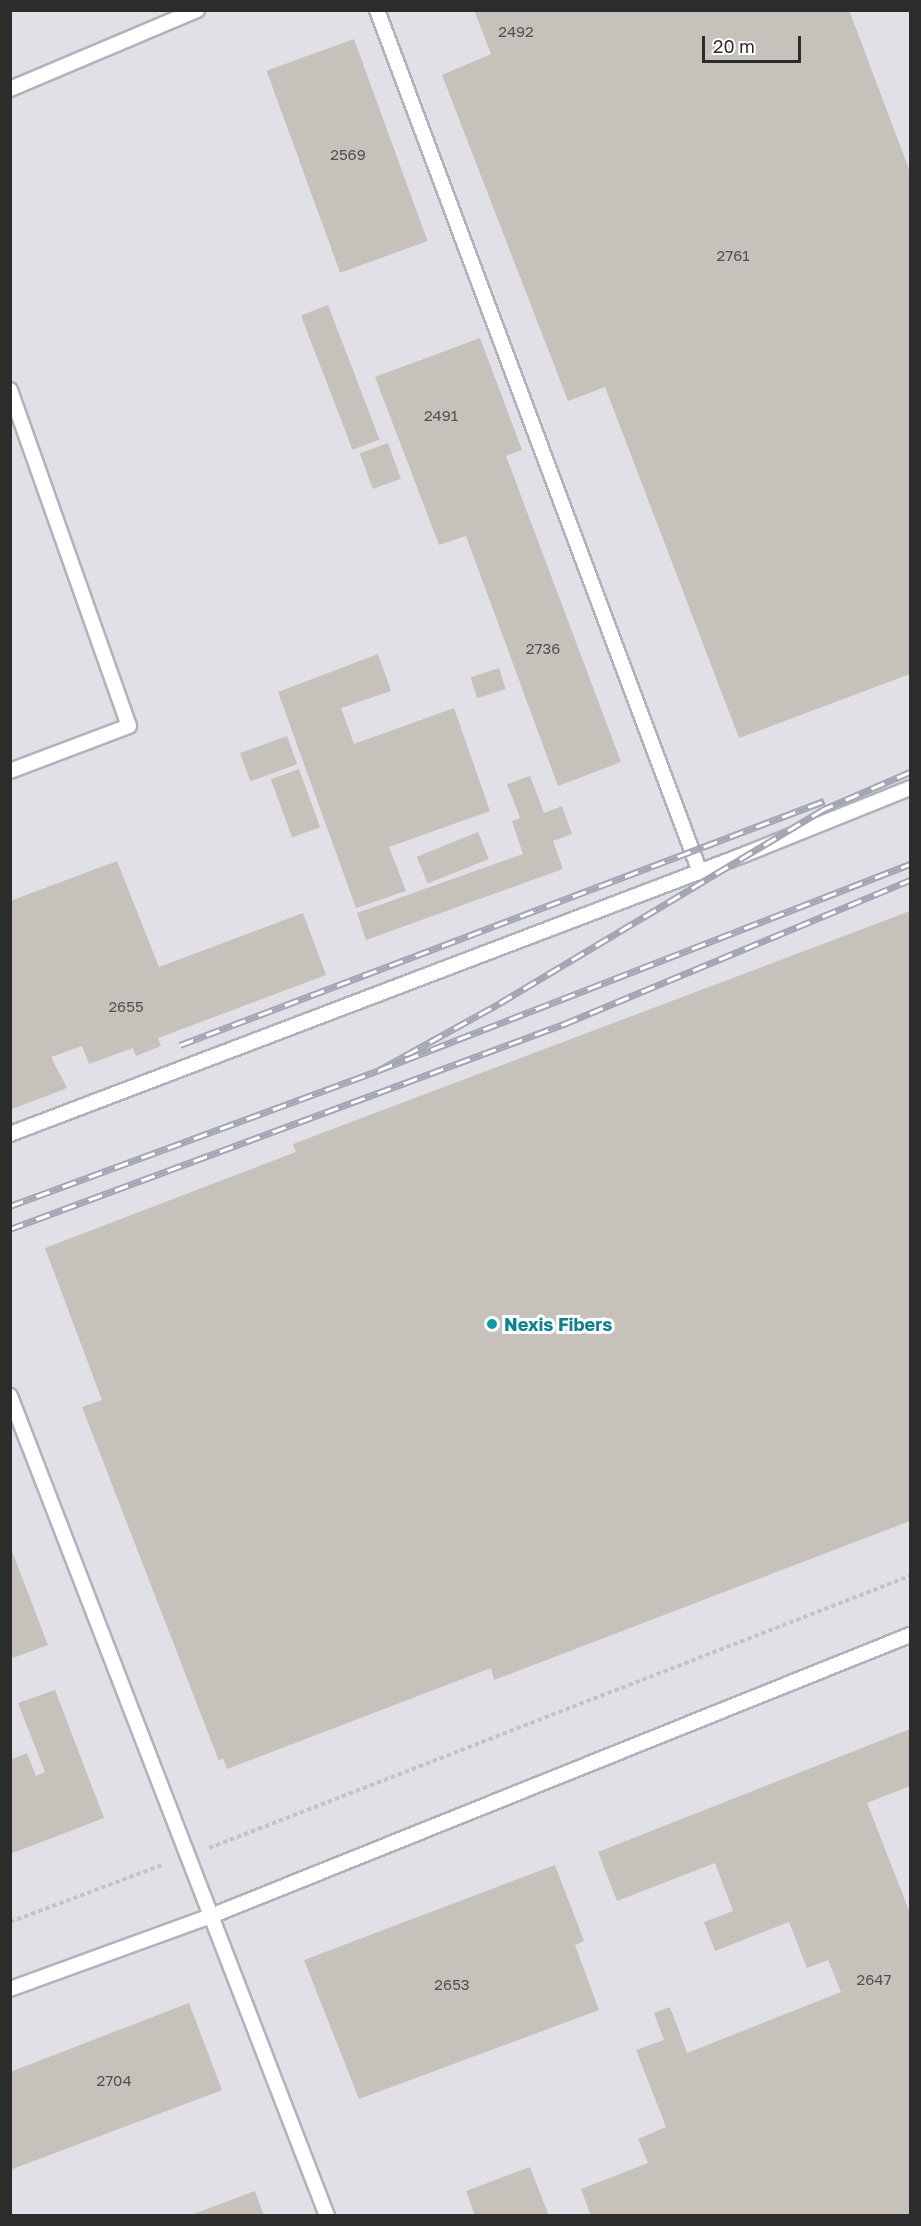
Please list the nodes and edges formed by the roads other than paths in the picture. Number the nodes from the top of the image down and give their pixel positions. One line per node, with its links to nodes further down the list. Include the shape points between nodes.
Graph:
1 (197, 10): 3 (lane)
2 (377, 10): 7 (lane)
3 (10, 89)
4 (10, 390): 5 (lane, via 129,726)
5 (10, 771)
6 (910, 788): 7 (lane)
7 (700, 872): 8 (lane)
8 (10, 1134)
9 (10, 1396): 11 (lane)
10 (910, 1635): 11 (lane)
11 (211, 1916): 12 (lane); 13 (lane)
12 (10, 1989)
13 (327, 2216)

